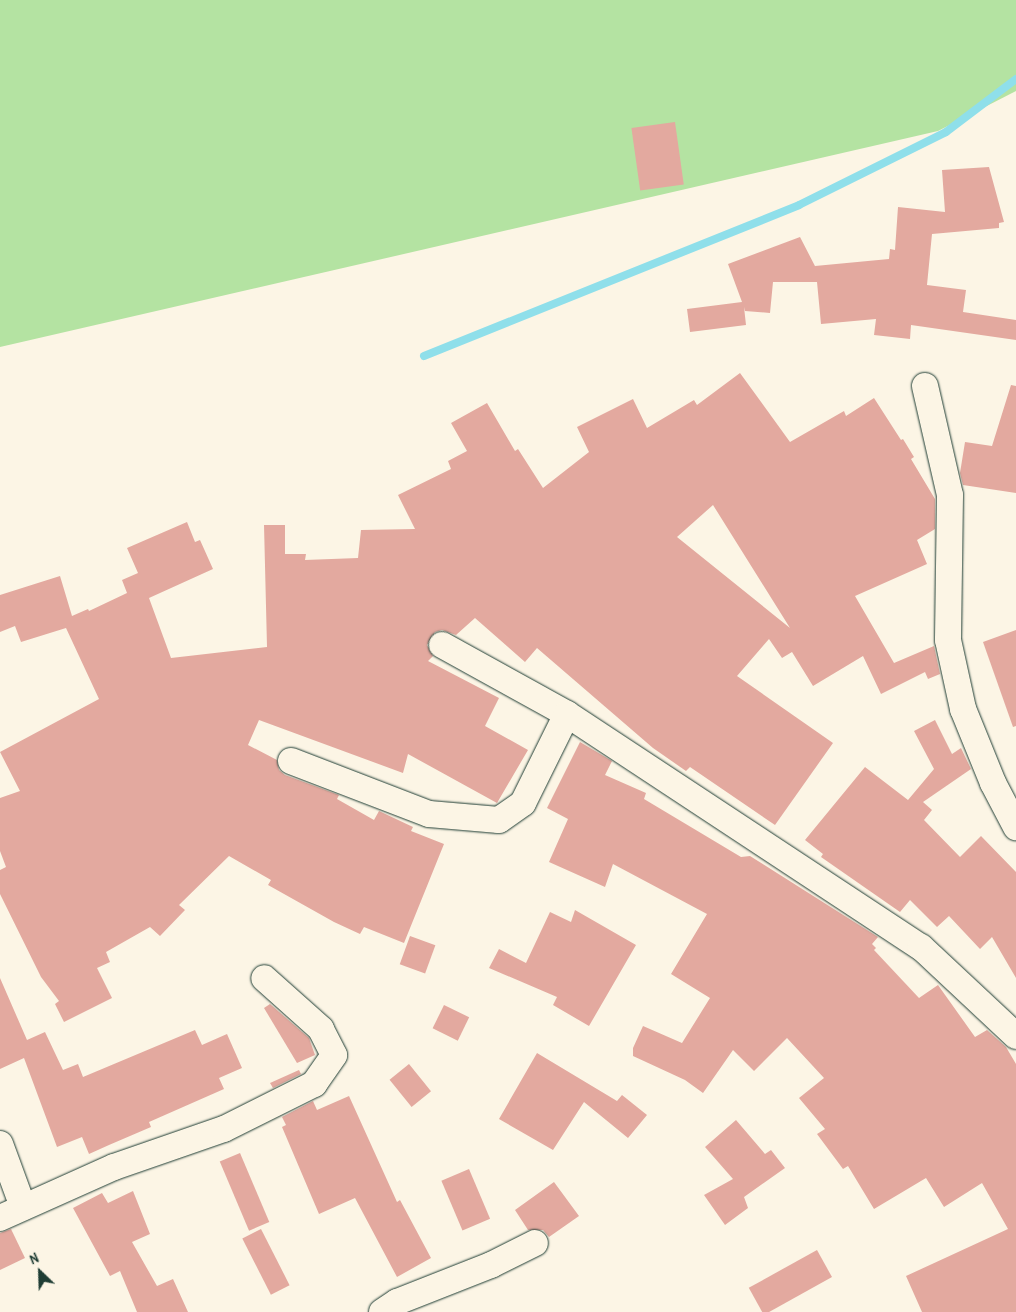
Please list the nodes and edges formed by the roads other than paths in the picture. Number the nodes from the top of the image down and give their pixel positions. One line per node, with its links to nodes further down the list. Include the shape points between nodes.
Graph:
1 (925, 386): 5 (street, via 950,495 948,640 963,709 993,783)
2 (442, 646): 3 (street)
3 (568, 714): 4 (street, via 523,803 499,820 429,814); 7 (street, via 921,948)
4 (291, 761)
5 (1016, 827)
6 (264, 978): 9 (street, via 321,1029 334,1055 314,1084 224,1129 114,1167)
7 (1016, 1036)
8 (0, 1144): 9 (street)
9 (23, 1207): 10 (street)
10 (0, 1218)
11 (534, 1243): 12 (street)
12 (382, 1312)

